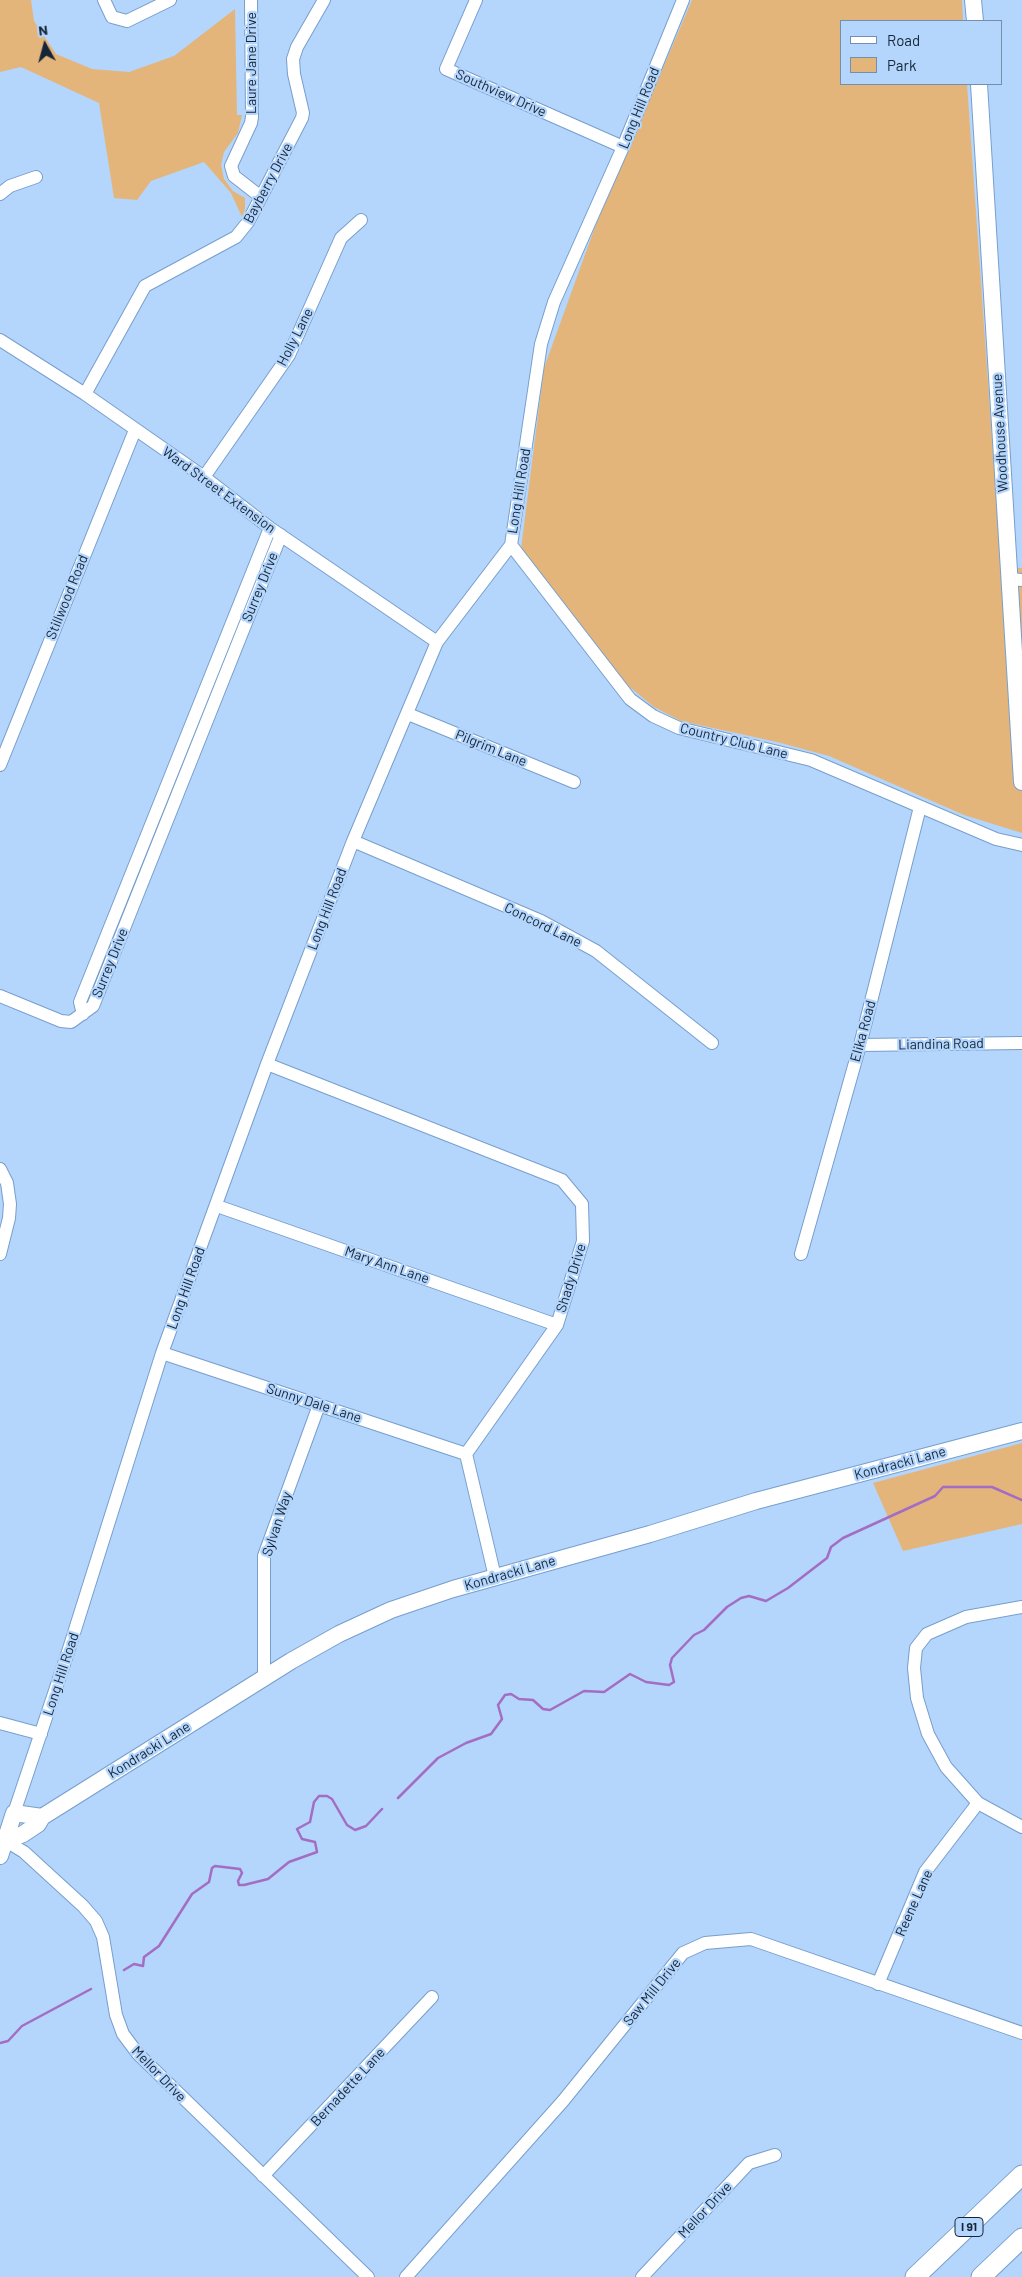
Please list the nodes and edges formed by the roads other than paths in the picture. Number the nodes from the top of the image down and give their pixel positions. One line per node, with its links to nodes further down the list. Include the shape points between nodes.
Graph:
1 (104, 0): 2 (street, via 112,16 126,21)
2 (170, 0)
3 (251, 0): 13 (street, Laure Jane Drive, via 252,117 231,166 234,176)
4 (324, 0): 13 (street, Bayberry Drive, via 293,59 302,118)
5 (476, 0): 10 (street, Southview Drive, via 446,69)
6 (683, 0): 10 (street, Long Hill Road)
7 (973, 0): 8 (main road)
8 (974, 20)
9 (979, 85): 22 (main road, Woodhouse Avenue)
10 (623, 147): 21 (street, Long Hill Road, via 554,302 541,344)
11 (36, 177): 12 (street, via 10,186)
12 (0, 194)
13 (261, 197): 16 (street, Bayberry Drive, via 236,237 145,286)
14 (361, 220): 18 (street, Holly Lane, via 341,238 289,354)
15 (0, 340): 16 (street, Ward Street Extension)
16 (85, 394): 17 (street, Ward Street Extension)
17 (135, 430): 18 (street, Ward Street Extension); 25 (street, Stillwood Road)
18 (204, 477): 19 (street, Ward Street Extension)
19 (270, 528): 20 (street, Ward Street Extension); 32 (street, Surrey Drive, via 80,1002)
20 (281, 535): 23 (street, Ward Street Extension); 32 (street, Surrey Drive, via 93,1006)
21 (511, 546): 23 (street, Long Hill Road); 28 (street, Country Club Lane, via 630,699 652,716 679,728 811,760)
22 (1015, 580): 27 (main road, Woodhouse Avenue)
23 (437, 642): 24 (street, Long Hill Road)
24 (408, 714): 26 (street, Pilgrim Lane); 29 (street, Long Hill Road)
25 (0, 765)
26 (574, 782)
27 (1022, 782)
28 (920, 807): 30 (street, Country Club Lane, via 996,839); 35 (street, Elika Road)
29 (353, 842): 33 (street, Concord Lane, via 541,921 588,947); 36 (street, Long Hill Road)
30 (1022, 845)
31 (0, 996): 32 (street, via 61,1021 71,1022)
32 (83, 1014)
33 (712, 1043)
34 (1022, 1043): 35 (street, Liandina Road)
35 (860, 1045): 40 (street, Elika Road)
36 (267, 1064): 38 (street, Long Hill Road); 41 (street, Shady Drive, via 562,1180 582,1204 583,1241)
37 (0, 1169): 39 (street, via 10,1204)
38 (217, 1206): 41 (street, Mary Ann Lane); 42 (street, Long Hill Road)
39 (0, 1254)
40 (802, 1254)
41 (557, 1325): 45 (street, Shady Drive)
42 (162, 1353): 43 (street, Sunny Dale Lane); 50 (street, Long Hill Road)
43 (319, 1405): 45 (street, Sunny Dale Lane); 48 (street, Sylvan Way, via 264,1556)
44 (1022, 1431): 46 (main road, Kondracki Lane, via 756,1501)
45 (466, 1454): 46 (street)
46 (495, 1577): 48 (main road, Kondracki Lane, via 376,1617)
47 (1022, 1607): 51 (street, via 966,1617 927,1634 916,1648 917,1698 928,1734 946,1766)
48 (264, 1678): 53 (main road, Kondracki Lane)
49 (0, 1723): 50 (street)
50 (41, 1734): 52 (street, Long Hill Road)
51 (978, 1803): 54 (street); 56 (street, Reene Lane, via 925,1872)
52 (14, 1813): 53 (main road); 55 (main road, Long Hill Road)
53 (42, 1817): 55 (main road, Kondracki Lane, via 38,1824)
54 (1022, 1827)
55 (3, 1849): 61 (street, Mellor Drive, via 24,1852 96,1921 103,1937 116,2015 123,2034 150,2068)
56 (878, 1984): 58 (street, Saw Mill Drive); 64 (street, Saw Mill Drive, via 752,1939 705,1943 683,1953 563,2102)
57 (432, 1997): 61 (street, Bernadette Lane)
58 (1022, 2033)
59 (775, 2155): 65 (street, Mellor Drive, via 749,2162)
60 (1022, 2175): 66 (highway, I 91)
61 (263, 2176): 63 (street, Mellor Drive)
62 (1022, 2238): 67 (highway)
63 (368, 2277)
64 (406, 2277)
65 (642, 2277)
66 (915, 2277)
67 (981, 2277)

